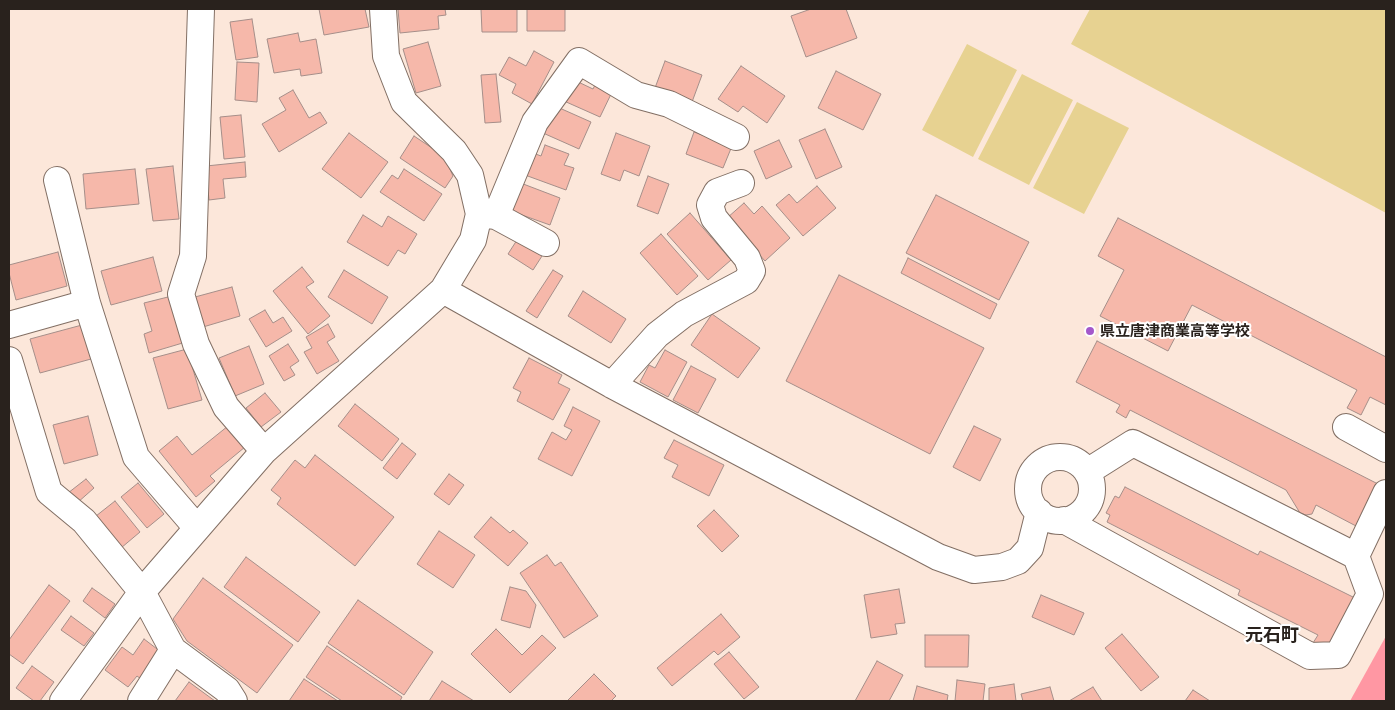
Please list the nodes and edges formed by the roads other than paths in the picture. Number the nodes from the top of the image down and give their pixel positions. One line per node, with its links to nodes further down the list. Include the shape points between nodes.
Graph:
1 (201, 9): 15 (street, via 193,256 181,294 196,344 226,407)
2 (383, 9): 6 (street, via 386,56 404,102 454,151 470,174)
3 (736, 137): 6 (street, via 669,104 636,95 579,61 535,122)
4 (56, 180): 9 (street)
5 (741, 183): 12 (street, via 717,192 710,205 714,218 747,258 752,271 746,281 684,314 657,335)
6 (488, 215): 7 (street); 8 (street)
7 (546, 243)
8 (442, 290): 12 (street); 15 (street)
9 (87, 303): 10 (street); 20 (street, via 136,457)
10 (9, 325)
11 (9, 360): 22 (street, via 49,492 84,520)
12 (612, 385): 18 (street, via 938,557 974,570 1002,568 1018,561 1030,548)
13 (1346, 427): 14 (street)
14 (1386, 449)
15 (264, 451): 20 (street)
16 (1087, 472): 18 (street, via 1071,459 1051,458 1042,462 1034,469 1028,489 1030,500); 19 (street, via 1092,491 1089,501 1075,517); 21 (street, via 1133,443)
17 (1386, 493): 21 (street)
18 (1039, 512): 19 (street, via 1054,520)
19 (1064, 520): 21 (street, via 1310,656 1338,655 1370,594)
20 (197, 528): 22 (street)
21 (1356, 556)
22 (142, 592): 23 (street); 24 (street)
23 (173, 650): 25 (street); 26 (street, via 227,690)
24 (63, 701)
25 (141, 701)
26 (234, 701)

